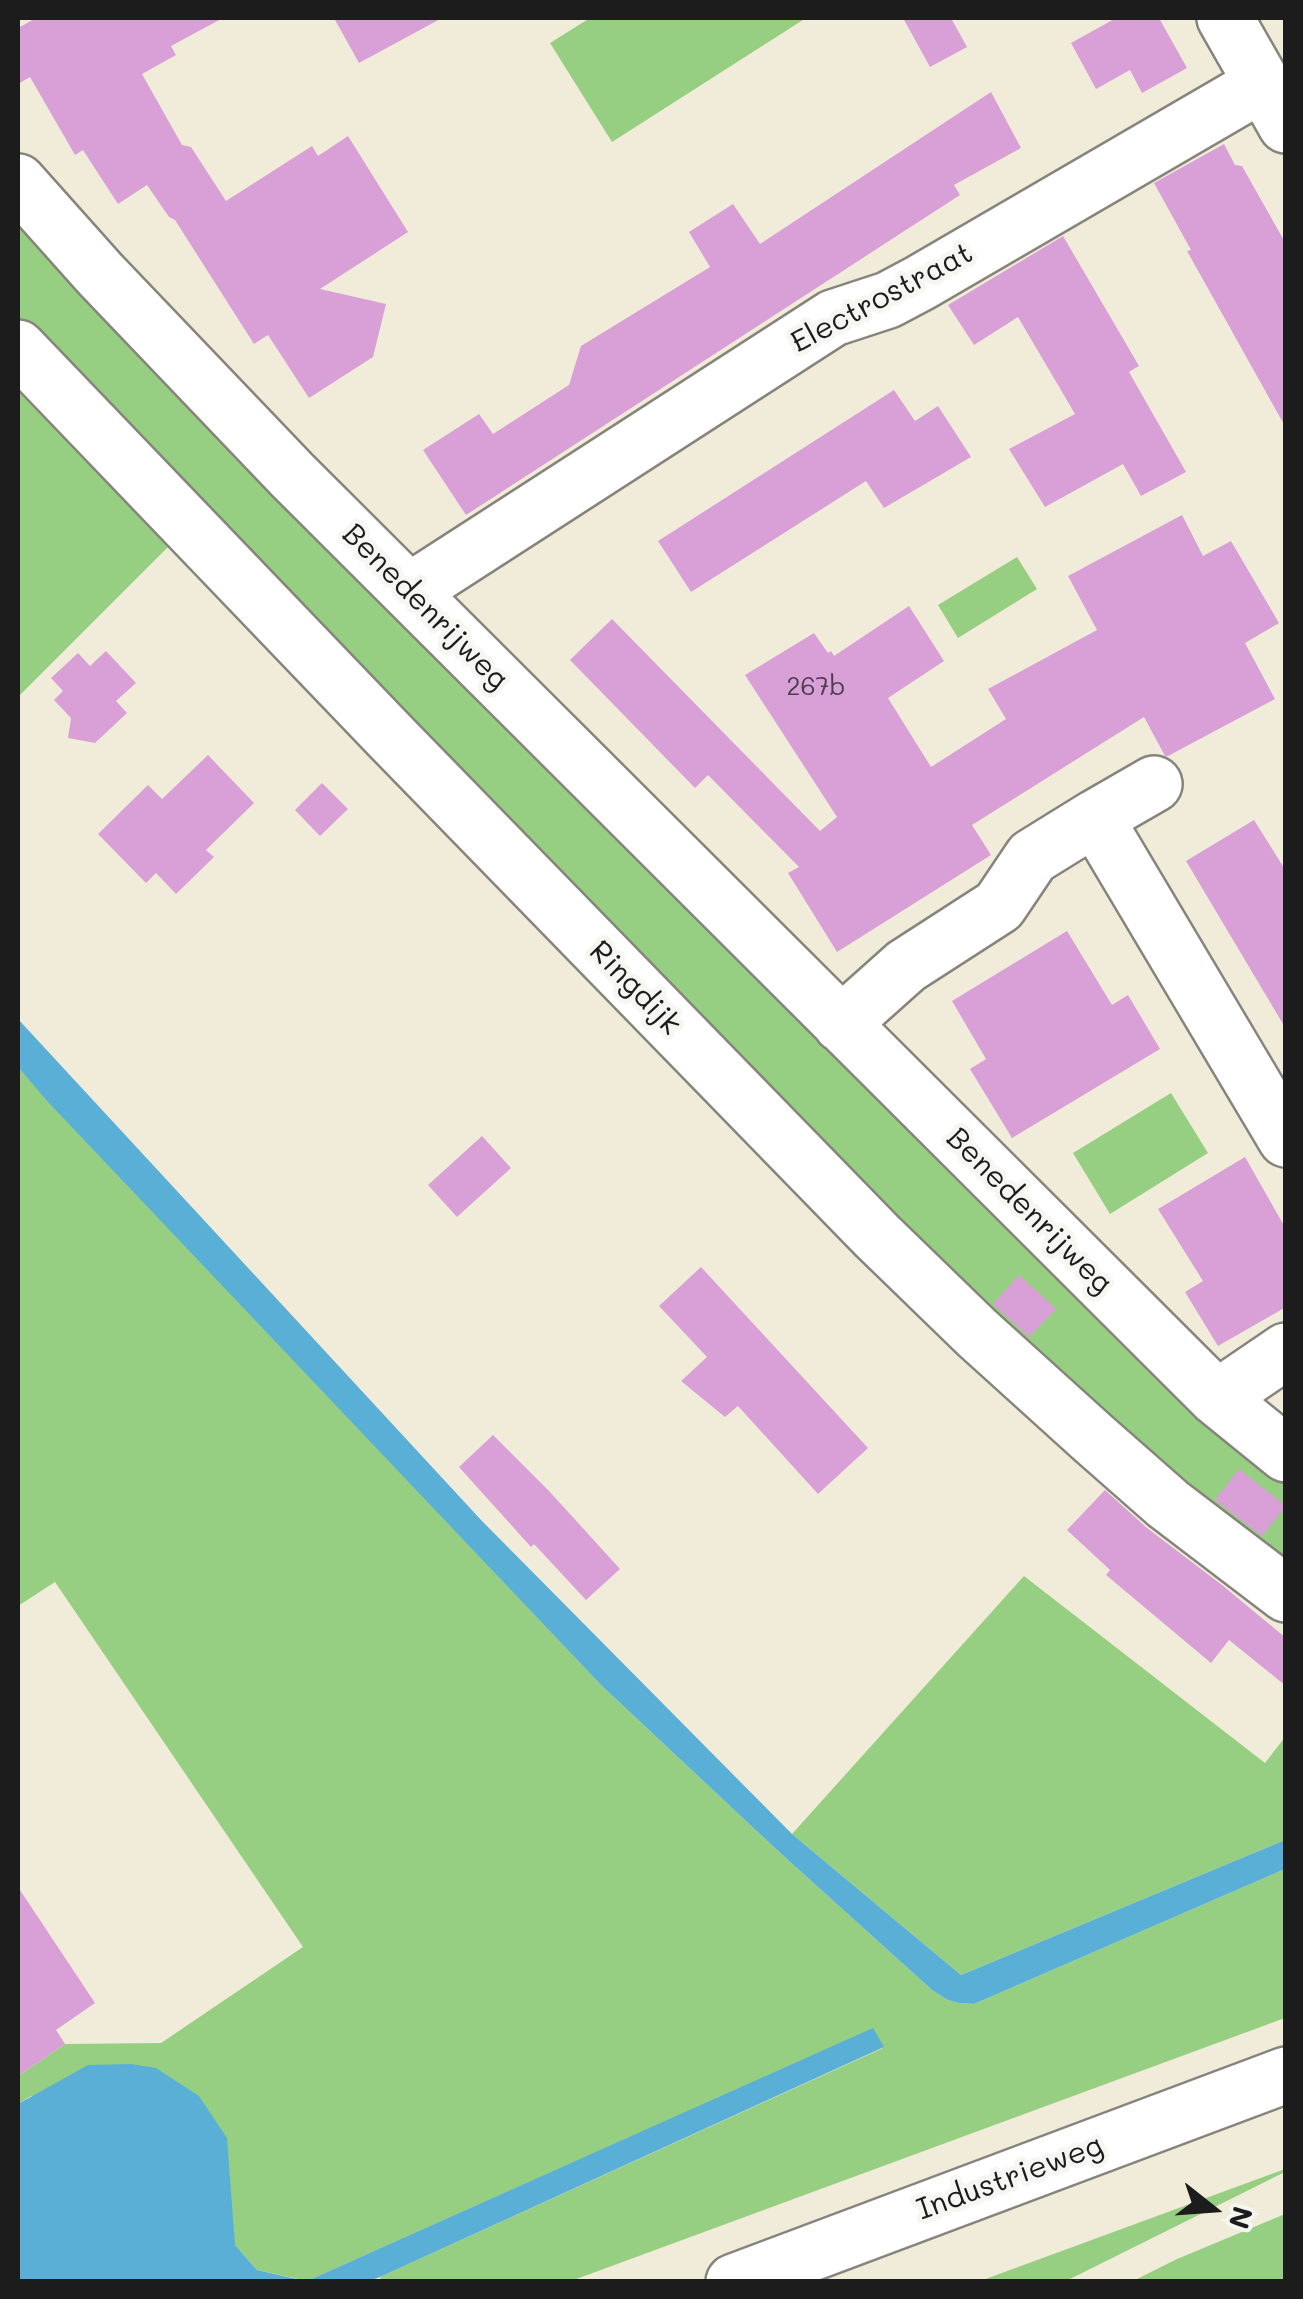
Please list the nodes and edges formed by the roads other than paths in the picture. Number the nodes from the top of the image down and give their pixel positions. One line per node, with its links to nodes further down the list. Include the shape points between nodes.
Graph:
1 (1225, 18): 2 (street)
2 (1274, 105): 5 (street, Electrostraat, via 888,300 833,318)
3 (18, 182): 5 (street, Benedenrijweg)
4 (18, 348): 13 (street, Ringdijk, via 876,1236 1168,1504)
5 (410, 591): 8 (street, Benedenrijweg)
6 (1154, 784): 7 (street)
7 (1095, 818): 8 (street, via 1032,857 999,906 906,966); 9 (street)
8 (841, 1024): 11 (street, Benedenrijweg)
9 (1286, 1139)
10 (1286, 1351): 11 (street)
11 (1216, 1398): 12 (street, Benedenrijweg)
12 (1286, 1454)
13 (1286, 1594)
14 (1286, 2076): 15 (street, Industrieweg)
15 (734, 2282)

